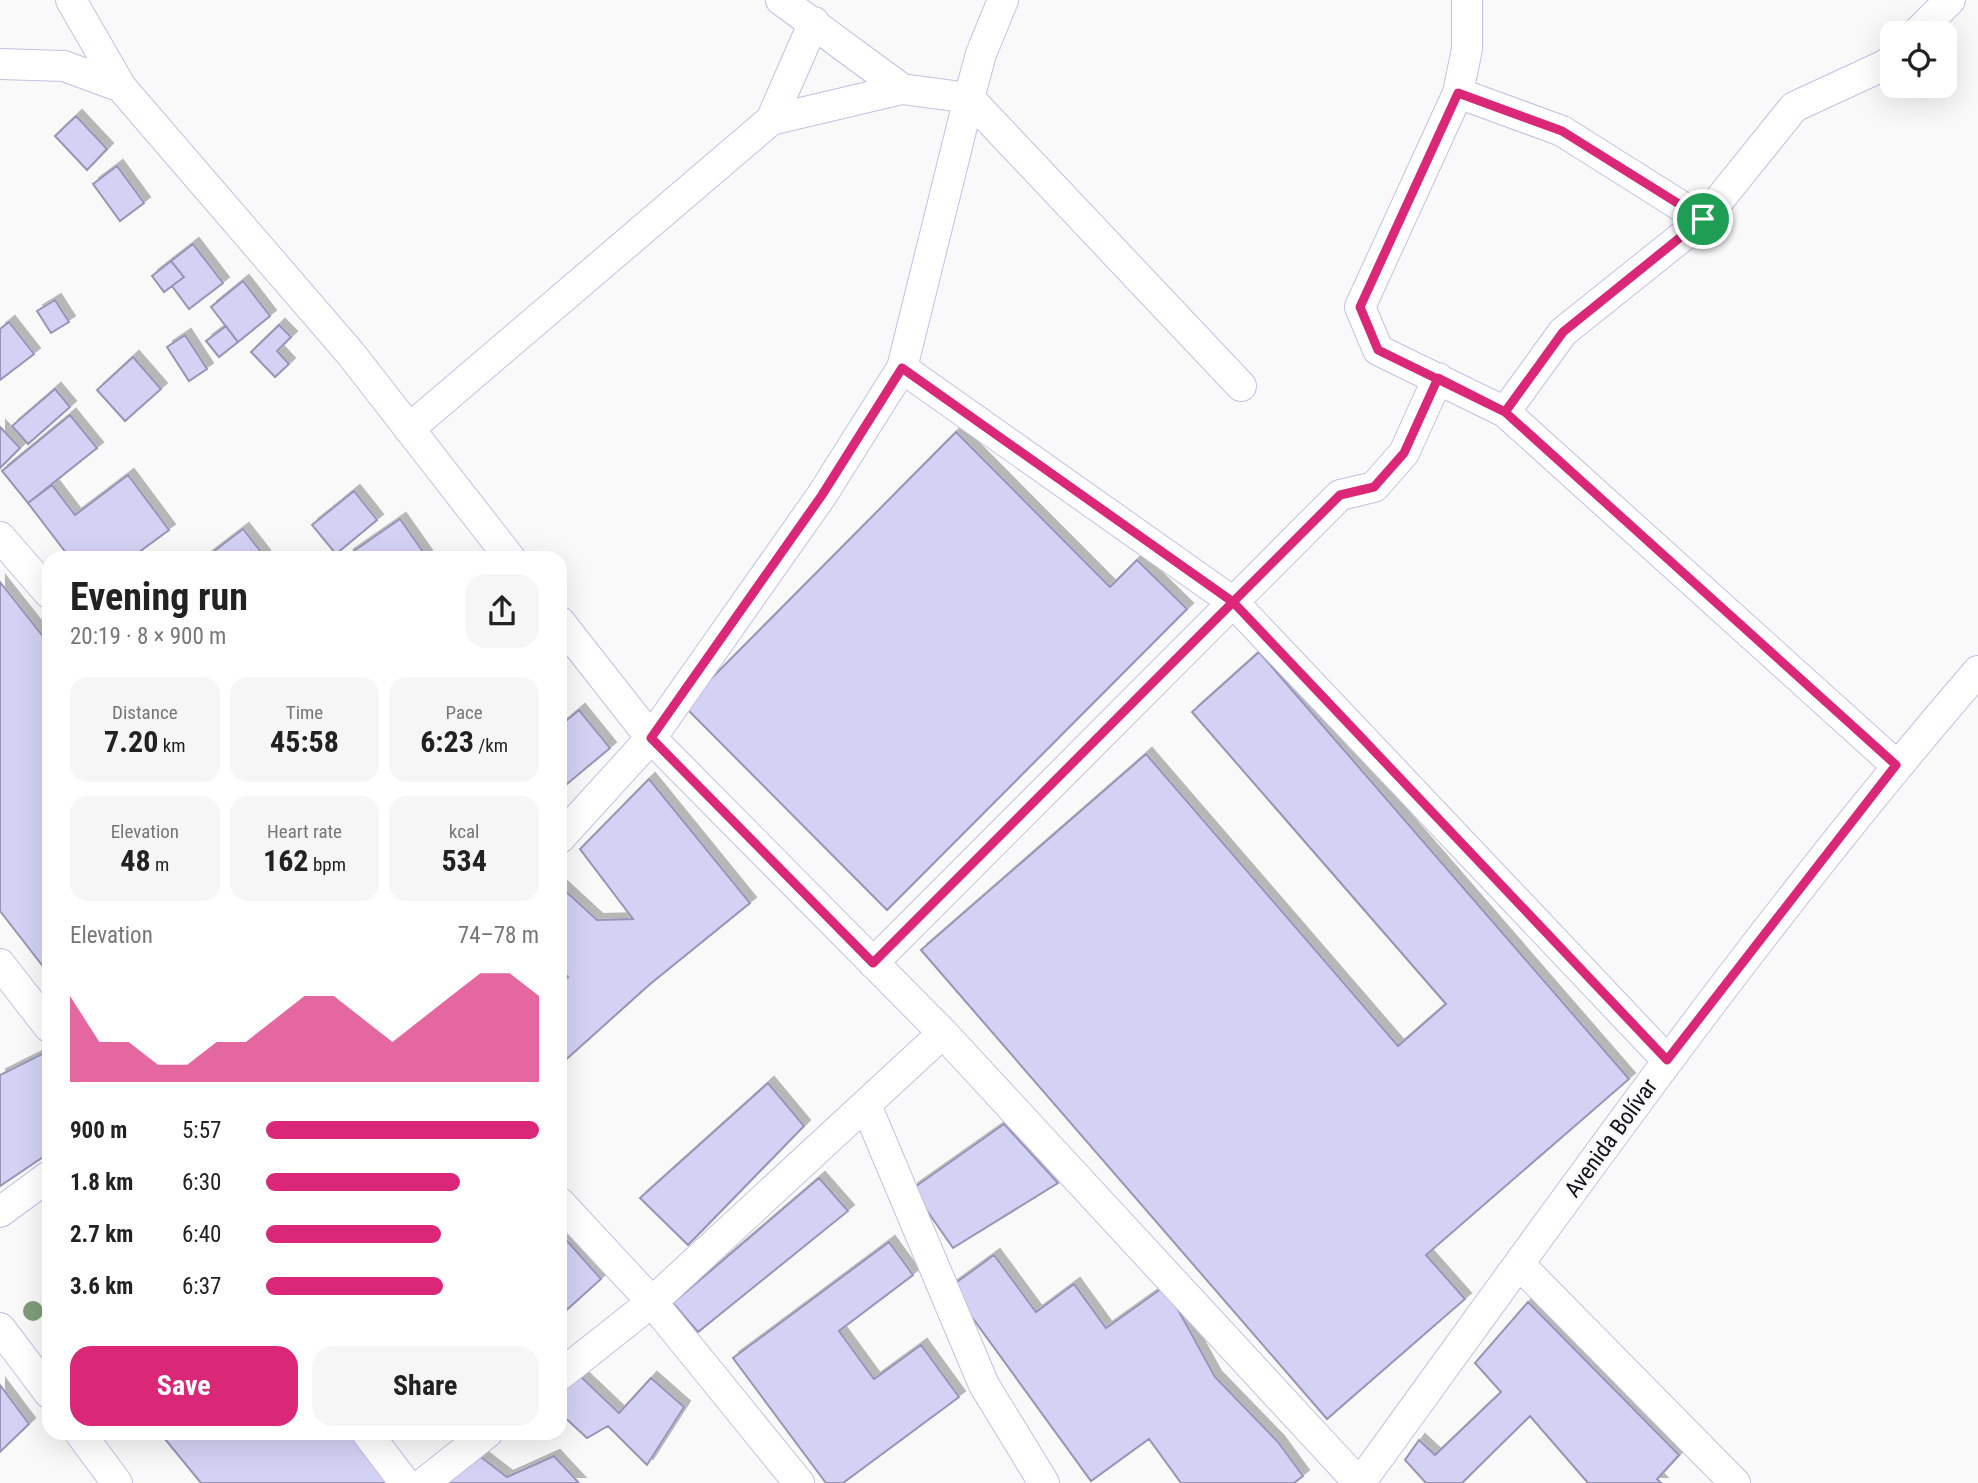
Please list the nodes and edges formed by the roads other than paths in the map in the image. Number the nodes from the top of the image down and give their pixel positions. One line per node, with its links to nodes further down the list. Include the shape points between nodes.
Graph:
1 (71, 0): 10 (street)
2 (781, 0): 7 (street)
3 (1003, 0): 13 (street)
4 (1467, 0): 12 (street, via 1467,50)
5 (1950, 0): 6 (street)
6 (1929, 21)
7 (814, 22): 11 (street); 14 (street)
8 (0, 64): 10 (street, via 64,66)
9 (1880, 67): 15 (street, via 1794,107)
10 (121, 86): 20 (street, via 351,354)
11 (902, 89): 13 (street); 14 (street)
12 (1458, 93): 15 (street, via 1562,131); 17 (street, via 1360,307 1378,350)
13 (969, 98): 16 (street); 18 (street)
14 (771, 120): 20 (street)
15 (1703, 219): 19 (street, via 1563,332)
16 (902, 368): 24 (street); 27 (street, via 822,495)
17 (1438, 378): 19 (street); 24 (street, via 1404,453 1374,487 1340,495)
18 (1241, 386)
19 (1505, 412): 28 (street)
20 (409, 429): 22 (street)
21 (0, 537): 23 (street)
22 (505, 551)
23 (42, 585)
24 (1233, 602): 30 (street); 34 (street)
25 (567, 631): 27 (street)
26 (1978, 671): 28 (street, Avenida Bolívar)
27 (651, 738): 29 (street); 30 (street)
28 (1896, 765): 34 (street, Avenida Bolívar)
29 (567, 830)
30 (873, 963): 33 (street)
31 (0, 964): 32 (street)
32 (42, 1018)
33 (943, 1033): 35 (street); 52 (street)
34 (1667, 1060): 39 (street, Avenida Bolívar)
35 (866, 1105): 40 (street); 51 (street, via 984,1385)
36 (42, 1181): 38 (street)
37 (567, 1211): 40 (street)
38 (0, 1212)
39 (1519, 1264): 52 (street, Avenida Bolívar); 53 (street)
40 (652, 1302): 42 (street); 50 (street)
41 (0, 1328): 43 (street)
42 (567, 1369)
43 (42, 1384)
44 (85, 1440): 47 (street)
45 (372, 1440): 48 (street)
46 (478, 1440): 49 (street)
47 (117, 1483)
48 (405, 1483)
49 (424, 1483)
50 (799, 1483)
51 (1044, 1483)
52 (1360, 1483)
53 (1735, 1483)

